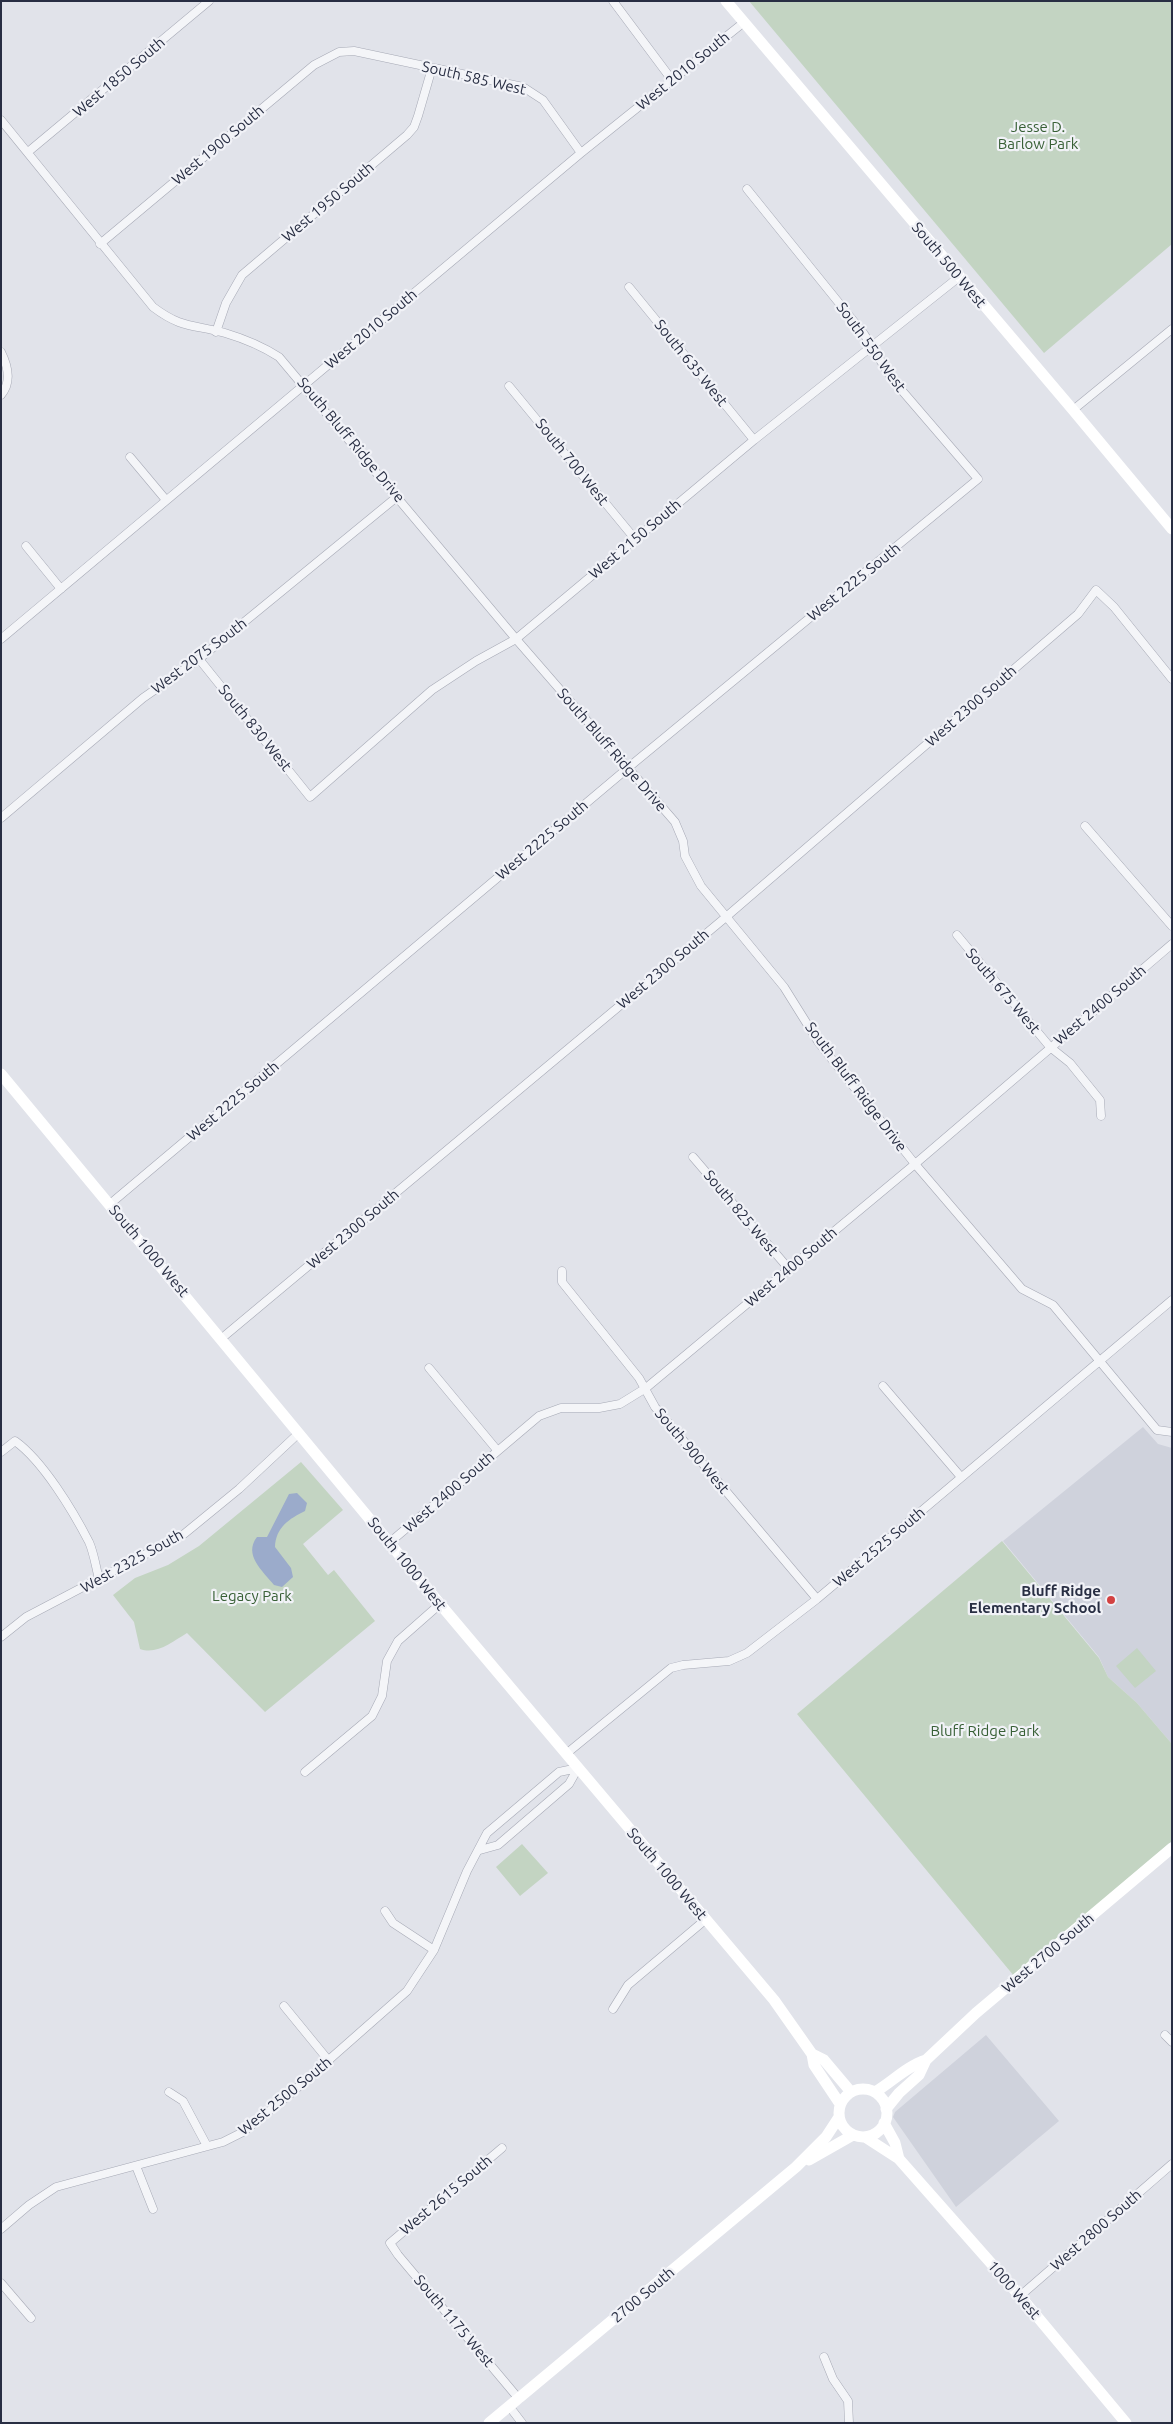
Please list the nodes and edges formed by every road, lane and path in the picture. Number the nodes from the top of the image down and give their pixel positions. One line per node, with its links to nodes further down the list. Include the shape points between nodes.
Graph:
1 (209, 1): 9 (street, West 1850 South)
2 (613, 1): 7 (street)
3 (726, 1): 4 (main road, South 500 West)
4 (743, 23): 7 (street, West 2010 South); 13 (main road, South 500 West)
5 (339, 52): 6 (street, South 585 West, via 370,53); 12 (street, West 1900 South, via 314,65)
6 (432, 68): 10 (street, South 585 West, via 524,87 533,92 543,100); 16 (street, West 1950 South, via 414,127 242,275 226,303)
7 (672, 80): 10 (street, West 2010 South)
8 (1, 120): 9 (street, South Bluff Ridge Drive)
9 (28, 152): 12 (street, South Bluff Ridge Drive)
10 (581, 153): 19 (street, West 2010 South)
11 (747, 189): 17 (street, South 550 West)
12 (100, 244): 16 (street, South Bluff Ridge Drive, via 132,284 162,314 191,328)
13 (959, 277): 17 (street, West 2150 South); 22 (main road, South 500 West)
14 (629, 286): 23 (street, South 635 West)
15 (1172, 330): 22 (street)
16 (216, 332): 19 (street, South Bluff Ridge Drive, via 260,345 279,357)
17 (872, 345): 23 (street, West 2150 South); 25 (street, South 550 West, via 892,379)
18 (1, 352): 21 (street, via 8,369 8,382)
19 (304, 385): 26 (street, South Bluff Ridge Drive); 27 (street, West 2010 South)
20 (509, 386): 29 (street, South 700 West)
21 (1, 395)
22 (1073, 410): 28 (main road, South 500 West)
23 (754, 440): 29 (street, West 2150 South)
24 (130, 458): 27 (street)
25 (978, 479): 36 (street, West 2225 South)
26 (398, 496): 33 (street, South Bluff Ridge Drive); 34 (street, West 2075 South)
27 (166, 500): 31 (street, West 2010 South)
28 (1172, 529)
29 (635, 539): 33 (street, West 2150 South)
30 (26, 546): 31 (street)
31 (61, 589): 32 (street, West 2010 South)
32 (1, 639)
33 (516, 639): 36 (street, South Bluff Ridge Drive); 37 (street, West 2150 South, via 432,690)
34 (198, 659): 37 (street, South 830 West); 38 (street, West 2075 South, via 143,698)
35 (1172, 679): 40 (street, West 2300 South, via 1114,607 1096,590 1078,614)
36 (628, 768): 40 (street, South Bluff Ridge Drive, via 675,822 693,874); 49 (street, West 2225 South)
37 (310, 797)
38 (1, 818)
39 (1085, 826): 41 (street)
40 (726, 917): 48 (street, South Bluff Ridge Drive, via 784,987 819,1043); 53 (street, West 2300 South)
41 (1172, 926)
42 (956, 935): 44 (street, South 675 West)
43 (1172, 944): 44 (street, West 2400 South)
44 (1050, 1047): 46 (street, South 675 West, via 1070,1063 1100,1100); 48 (street, West 2400 South)
45 (1, 1074): 49 (main road, South 1000 West)
46 (1101, 1116)
47 (693, 1157): 50 (street, South 825 West)
48 (915, 1164): 50 (street, West 2400 South); 54 (street, South Bluff Ridge Drive, via 1022,1289 1053,1305)
49 (110, 1204): 53 (main road, South 1000 West)
50 (789, 1270): 57 (street, West 2400 South)
51 (562, 1271): 57 (street, South 900 West, via 562,1282)
52 (1172, 1300): 54 (street, West 2525 South)
53 (222, 1338): 59 (main road, South 1000 West)
54 (1099, 1361): 58 (street, South Bluff Ridge Drive, via 1157,1430); 62 (street, West 2525 South)
55 (429, 1368): 60 (street)
56 (883, 1386): 62 (street)
57 (646, 1388): 60 (street, West 2400 South, via 620,1404 599,1408 561,1408 539,1416); 65 (street, South 900 West, via 655,1407)
58 (1172, 1432)
59 (299, 1433): 63 (main road, South 1000 West); 64 (street, West 2325 South, via 184,1534)
60 (497, 1450): 63 (street, West 2400 South)
61 (1, 1452): 64 (street, via 14,1441 46,1472 89,1544)
62 (961, 1477): 65 (street, West 2525 South)
63 (389, 1543): 66 (main road, South 1000 West)
64 (99, 1579): 67 (street, West 2325 South, via 26,1617)
65 (817, 1599): 68 (street, West 2525 South, via 738,1658 671,1668)
66 (440, 1604): 68 (main road, South 1000 West); 70 (street, via 398,1641 387,1661 382,1696 372,1716)
67 (1, 1637)
68 (566, 1754): 69 (main road, South 1000 West)
69 (578, 1768): 72 (street, via 568,1786 498,1844); 72 (street, West 2500 South, via 558,1773 487,1833); 74 (main road, South 1000 West)
70 (305, 1772)
71 (1172, 1848): 81 (main road, West 2700 South, via 976,2013)
72 (480, 1850): 75 (street, West 2500 South, via 467,1871)
73 (385, 1911): 75 (street, via 393,1922)
74 (705, 1920): 77 (street, via 628,1985); 80 (main road, South 1000 West, via 774,2000)
75 (434, 1950): 82 (street, West 2500 South, via 407,1991)
76 (284, 2006): 82 (street)
77 (613, 2009)
78 (1165, 2035): 79 (street)
79 (1172, 2042)
80 (812, 2054): 84 (main road, South 1000 West, via 824,2060); 86 (main road, South 1000 West, via 814,2065)
81 (926, 2060): 85 (main road, West 2700 South, via 913,2064); 87 (main road, West 2700 South, via 919,2075)
82 (329, 2061): 91 (street, West 2500 South, via 243,2132)
83 (169, 2092): 91 (street, via 183,2102)
84 (851, 2092): 85 (main road, via 862,2089); 86 (main road)
85 (875, 2092): 87 (main road)
86 (840, 2104): 88 (main road)
87 (886, 2109): 89 (main road)
88 (839, 2117): 90 (main road, via 844,2128); 96 (main road, via 826,2137)
89 (884, 2123): 90 (main road, via 876,2132); 93 (main road)
90 (859, 2136): 93 (main road); 96 (main road)
91 (207, 2146): 95 (street, West 2500 South)
92 (502, 2148): 99 (street, West 2615 South)
93 (899, 2159): 101 (main road, 1000 West)
94 (1172, 2164): 101 (street, West 2800 South)
95 (136, 2166): 97 (street); 98 (street, West 2500 South, via 56,2187)
96 (796, 2167): 104 (main road, 2700 South)
97 (153, 2209)
98 (1, 2229)
99 (390, 2243): 104 (street, South 1175 West)
100 (1, 2283): 102 (street)
101 (1020, 2296): 109 (main road, 1000 West)
102 (31, 2318)
103 (824, 2358): 106 (street, via 848,2401)
104 (519, 2399): 105 (main road, 2700 South)
105 (509, 2406): 107 (main road, 2700 South); 108 (street)
106 (850, 2422)
107 (489, 2423)
108 (522, 2423)
109 (1126, 2423)

